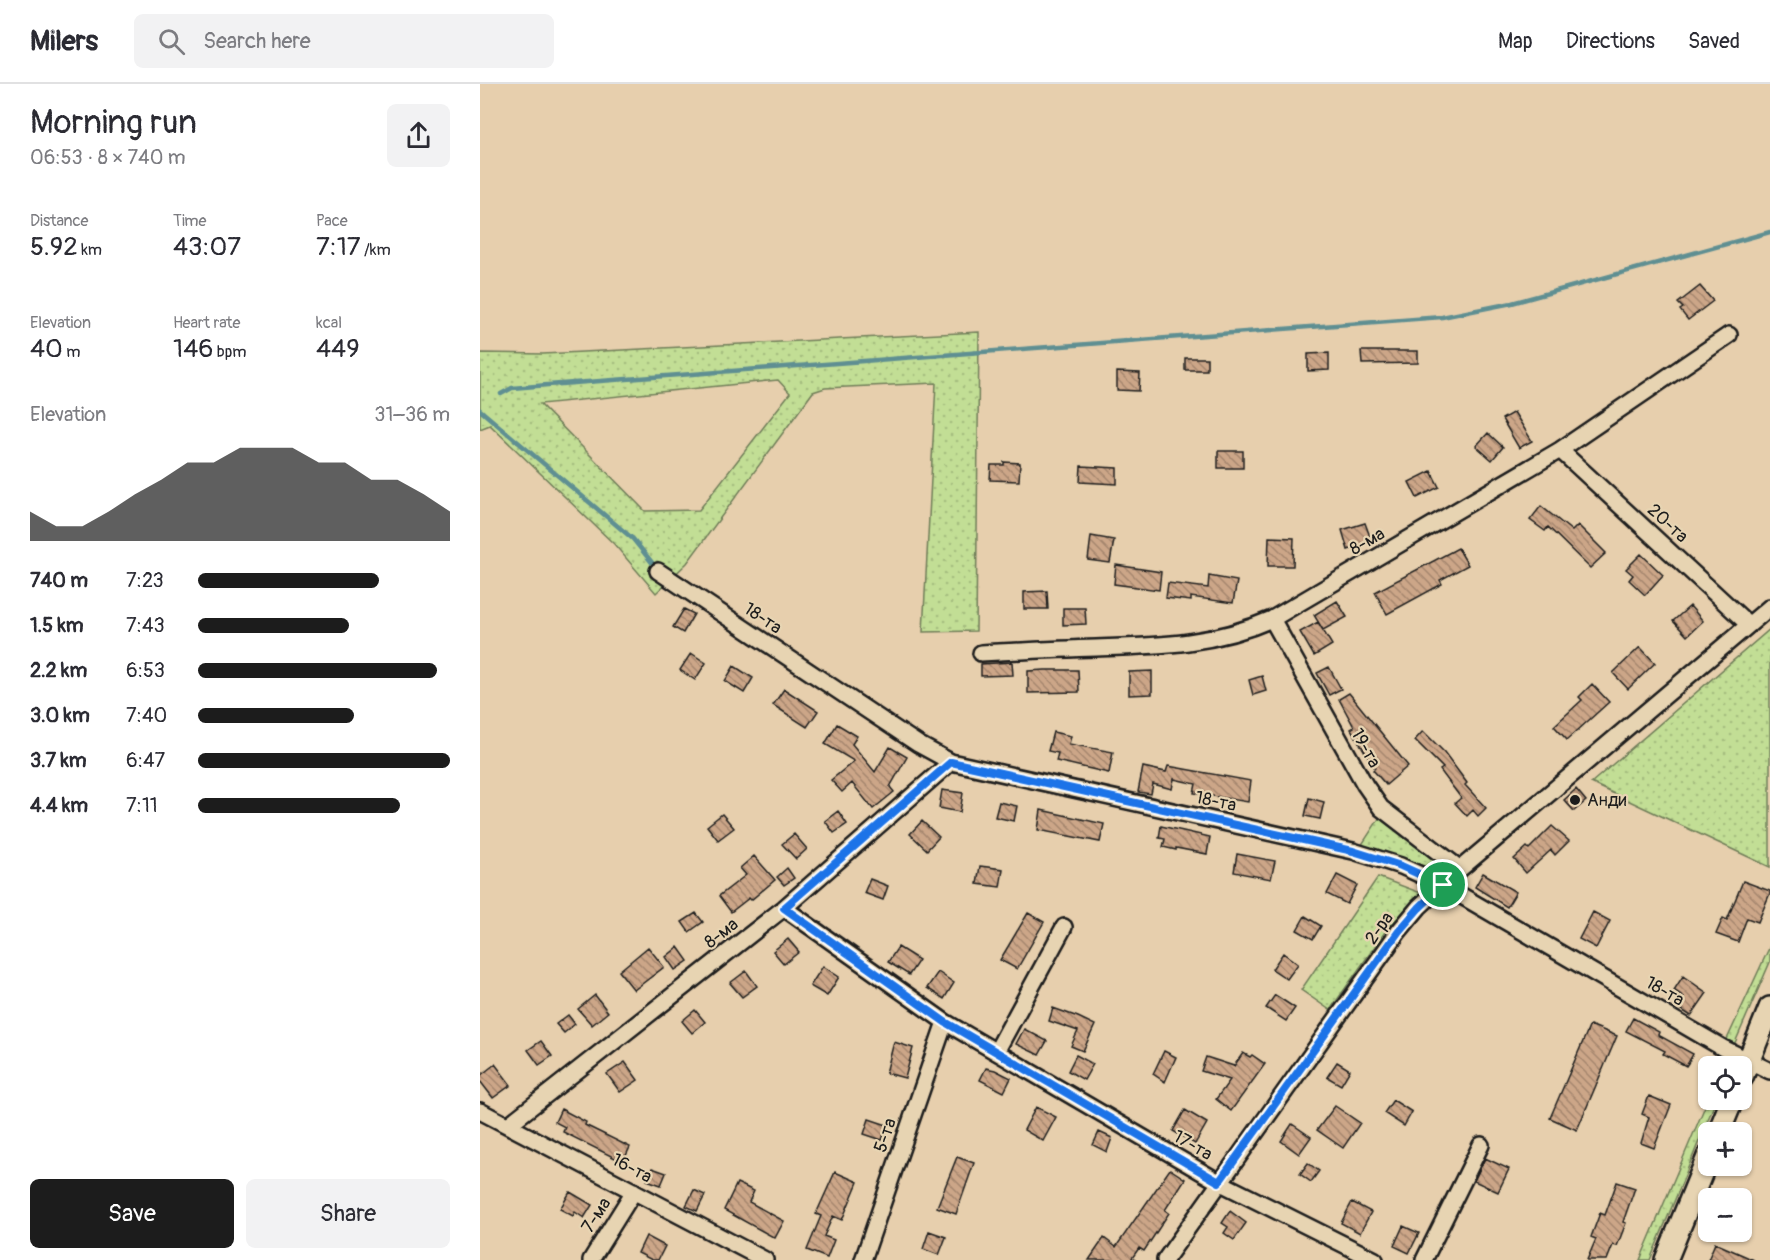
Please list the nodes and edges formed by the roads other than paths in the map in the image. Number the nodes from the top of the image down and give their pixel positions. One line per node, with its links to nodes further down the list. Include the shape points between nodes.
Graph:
1 (1729, 335): 2 (street, 8-ма)
2 (1560, 450): 5 (street, 8-ма); 6 (street, 20-та)
3 (658, 571): 8 (street, 18-та)
4 (1770, 607): 6 (street, 2-ра)
5 (1272, 619): 7 (street, 8-ма, via 1231,635 1173,645); 9 (street, 19-та, via 1381,808)
6 (1749, 626): 9 (street, 2-ра)
7 (981, 653)
8 (951, 762): 10 (street, 18-та, via 1353,851); 11 (street, 8-ма)
9 (1460, 869): 10 (street, 2-ра)
10 (1443, 885): 16 (street, 18-та); 24 (street, 2-ра, via 1399,931)
11 (784, 908): 14 (street, 17-та); 21 (street, 8-ма)
12 (1064, 927): 15 (street)
13 (1770, 1008): 17 (main road)
14 (945, 1022): 15 (street, 17-та); 28 (street, 5-та)
15 (996, 1052): 24 (street, 17-та)
16 (1724, 1056)
17 (1750, 1056)
18 (1752, 1070): 19 (street, 18-та)
19 (1770, 1071)
20 (480, 1111): 21 (street, 16-та)
21 (508, 1125): 25 (street, 16-та)
22 (1481, 1145): 31 (street)
23 (1700, 1176): 32 (main road)
24 (1219, 1182): 29 (street, 2-ра); 30 (street, 17-та)
25 (634, 1191): 26 (street, 7-ма); 27 (street, 16-та)
26 (591, 1260)
27 (765, 1260)
28 (863, 1260)
29 (1165, 1260)
30 (1376, 1260)
31 (1424, 1260)
32 (1666, 1260)

